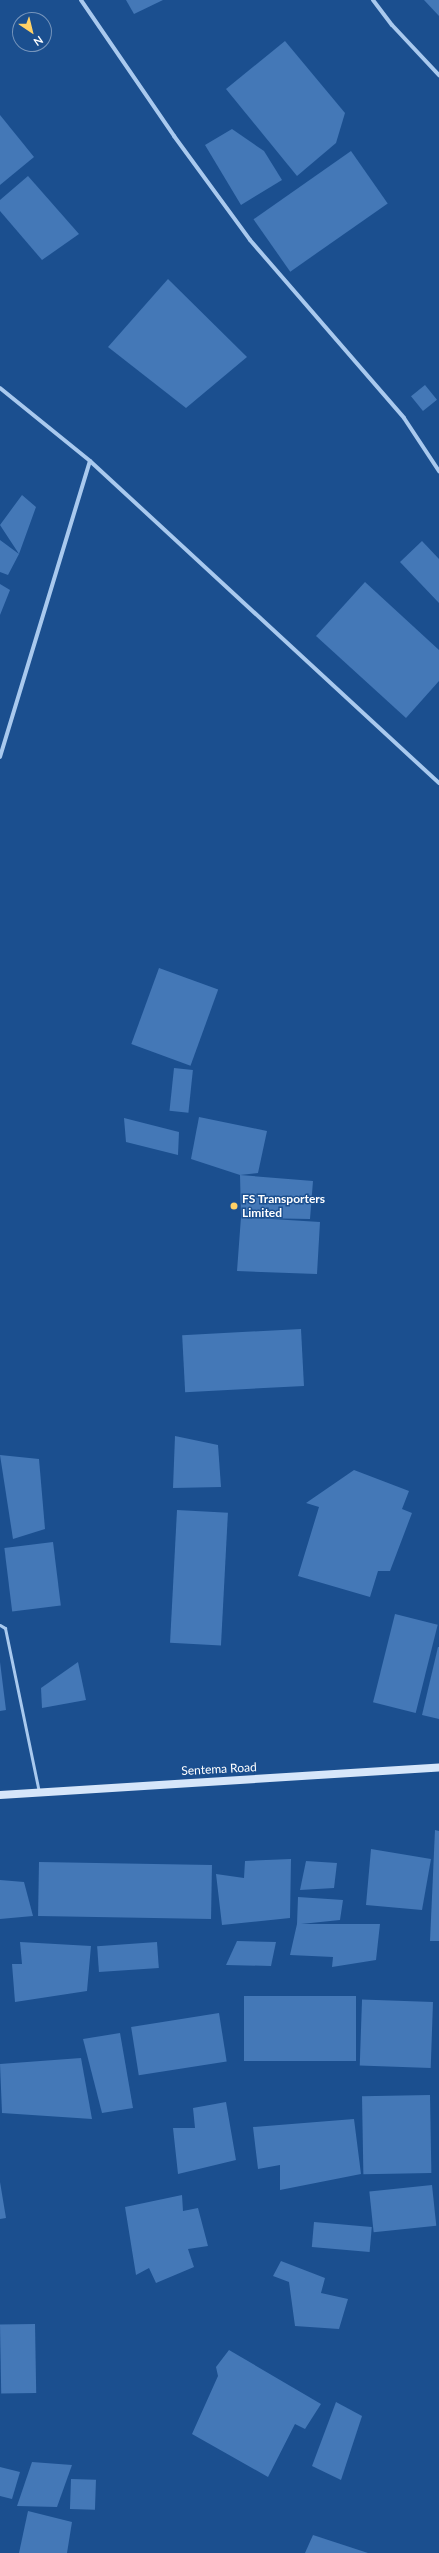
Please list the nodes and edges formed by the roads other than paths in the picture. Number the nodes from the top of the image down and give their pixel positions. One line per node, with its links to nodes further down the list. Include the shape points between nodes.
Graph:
1 (81, 0): 6 (street, via 174,136 250,240 404,418)
2 (373, 0): 3 (street)
3 (439, 75)
4 (0, 388): 5 (street)
5 (90, 461): 7 (street); 8 (street)
6 (439, 471)
7 (0, 758)
8 (439, 783)
9 (0, 1625): 11 (lane, via 5,1628)
10 (439, 1768): 11 (main road, Sentema Road)
11 (38, 1792): 12 (main road, Sentema Road)
12 (0, 1795)

